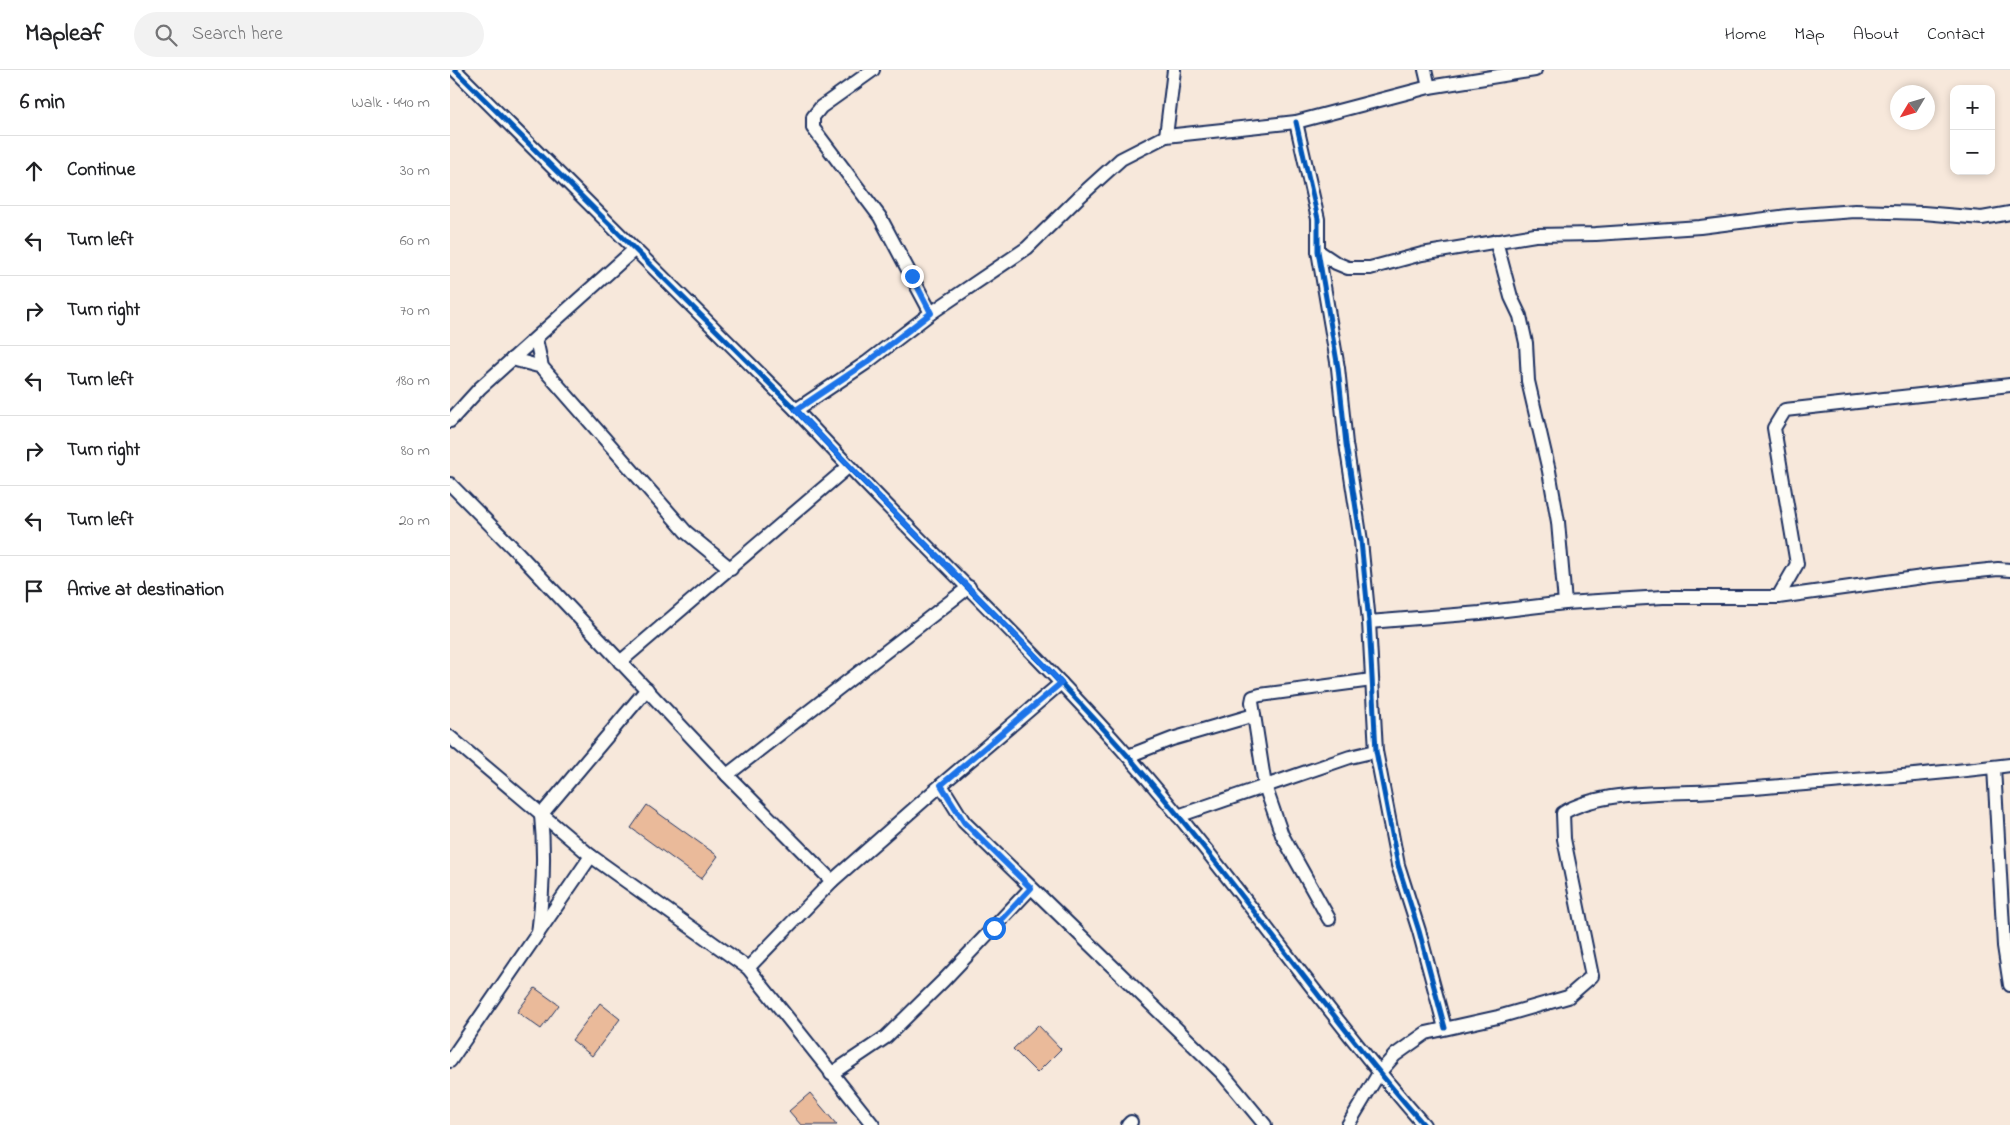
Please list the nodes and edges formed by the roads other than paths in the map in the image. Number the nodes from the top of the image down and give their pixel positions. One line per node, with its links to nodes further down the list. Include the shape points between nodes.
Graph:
1 (455, 70): 11 (street)
2 (874, 70): 13 (street, via 821,106 812,117 813,128 880,217)
3 (1174, 70): 8 (street)
4 (1425, 70): 6 (street)
5 (1534, 70): 6 (street)
6 (1429, 86): 7 (street)
7 (1296, 122): 8 (street); 12 (street, via 1318,220)
8 (1166, 136): 13 (street, via 1121,159 1028,248)
9 (2010, 213): 10 (street, via 1982,218 1854,211 1700,227 1535,235)
10 (1496, 241): 12 (street, via 1422,254 1370,268 1348,268); 26 (street, via 1526,343 1528,381 1558,522)
11 (636, 249): 14 (street); 18 (street)
12 (1318, 251): 27 (street, via 1338,368)
13 (931, 313): 18 (street, via 866,363)
14 (536, 339): 15 (street); 16 (street)
15 (512, 359): 16 (street); 19 (street)
16 (542, 367): 22 (street, via 686,532)
17 (2010, 385): 25 (street, via 1785,410 1774,428 1797,564)
18 (796, 410): 20 (street)
19 (450, 422)
20 (848, 467): 22 (street); 24 (street)
21 (450, 484): 28 (street)
22 (731, 569): 28 (street)
23 (2010, 570): 25 (street, via 1930,576)
24 (969, 587): 30 (street); 38 (street)
25 (1778, 597): 26 (street, via 1663,597)
26 (1565, 603): 27 (street)
27 (1369, 622): 29 (street)
28 (620, 662): 31 (street)
29 (1372, 680): 32 (street, via 1260,695 1253,698); 34 (street)
30 (1061, 683): 35 (street); 39 (street)
31 (647, 689): 38 (street); 41 (street)
32 (1254, 715): 35 (street, via 1172,739); 40 (street)
33 (450, 737): 41 (street)
34 (1376, 751): 40 (street); 50 (street, via 1398,865)
35 (1128, 756): 42 (street)
36 (2010, 766): 37 (street)
37 (1994, 767): 49 (street, via 2004,946); 50 (street, via 1759,788 1617,796 1575,806 1563,813 1564,838 1592,976 1568,997)
38 (727, 775): 44 (street)
39 (941, 785): 44 (street); 45 (street, via 964,822)
40 (1265, 786): 42 (street); 46 (street, via 1282,835)
41 (542, 815): 43 (street); 47 (street, via 544,890)
42 (1178, 816): 53 (street)
43 (591, 856): 47 (street); 48 (street)
44 (832, 881): 48 (street)
45 (1031, 888): 54 (street, via 886,1037); 56 (street, via 1222,1073)
46 (1329, 920)
47 (538, 934): 51 (street)
48 (748, 968): 54 (street)
49 (2010, 986)
50 (1446, 1028): 53 (street, via 1426,1033 1395,1055)
51 (455, 1043): 52 (street)
52 (450, 1061)
53 (1379, 1073): 57 (street); 58 (street)
54 (831, 1074): 55 (street)
55 (873, 1125)
56 (1265, 1125)
57 (1348, 1125)
58 (1424, 1125)

